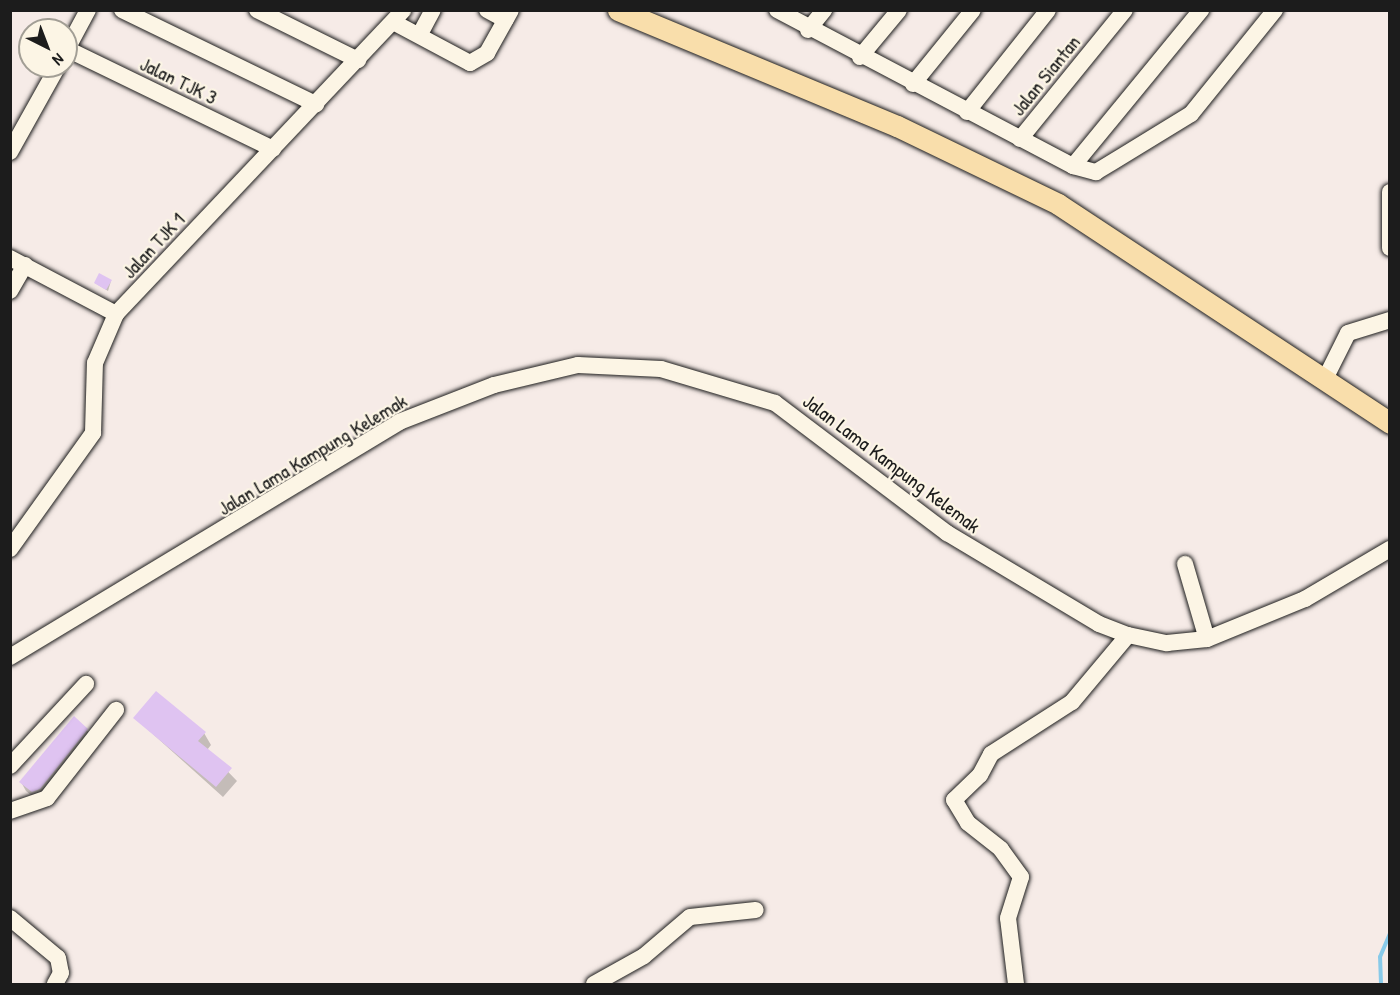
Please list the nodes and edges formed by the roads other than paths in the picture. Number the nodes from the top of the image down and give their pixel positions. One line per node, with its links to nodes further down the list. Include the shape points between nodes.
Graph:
1 (88, 10): 17 (street)
2 (122, 10): 25 (street)
3 (258, 10): 22 (street)
4 (433, 10): 19 (street)
5 (487, 10): 16 (street)
6 (777, 10): 18 (street)
7 (824, 10): 18 (street)
8 (899, 10): 21 (street)
9 (973, 10): 24 (street)
10 (1048, 10): 26 (street)
11 (1125, 10): 27 (street, Jalan Siantan)
12 (1201, 10): 30 (street)
13 (1275, 10): 30 (street, via 1176,126 1096,171)
14 (619, 11): 37 (main road, via 897,126 1058,204)
15 (398, 14): 19 (street); 22 (street, Jalan TJK 1)
16 (508, 15): 19 (street, via 487,53 470,63)
17 (78, 29)
18 (808, 30): 21 (street)
19 (420, 34)
20 (78, 55): 28 (street, Jalan TJK 3)
21 (861, 57): 24 (street)
22 (358, 60): 25 (street, Jalan TJK 1)
23 (51, 78): 29 (street)
24 (913, 84): 26 (street)
25 (316, 104): 28 (street, Jalan TJK 1)
26 (967, 111): 27 (street)
27 (1020, 139): 30 (street)
28 (273, 149): 35 (street, Jalan TJK 1)
29 (10, 152)
30 (1073, 166)
31 (1389, 192): 32 (street)
32 (1389, 248)
33 (18, 261): 34 (street); 35 (street)
34 (10, 291)
35 (117, 314): 39 (street, Jalan TJK 1, via 95,363 93,434)
36 (1389, 320): 37 (street, via 1348,333)
37 (1325, 379): 38 (main road)
38 (1389, 423)
39 (10, 549)
40 (1389, 549): 43 (street, Jalan Lama Kampung Kelemak, via 1305,599)
41 (1185, 564): 43 (street)
42 (1128, 635): 43 (street, Jalan Lama Kampung Kelemak, via 1167,643); 44 (street, Jalan Lama Kampung Kelemak, via 1100,624 947,533 775,403 726,385 616,364 541,372 399,422); 53 (street, via 1072,702 991,754 980,775 954,800 968,823 1001,849 1021,878 1008,918)
43 (1207, 639)
44 (10, 657)
45 (86, 684): 47 (street)
46 (116, 710): 48 (street, via 47,798 37,805)
47 (10, 766)
48 (12, 805)
49 (756, 910): 52 (street, via 690,917 644,956)
50 (10, 918): 51 (street, via 58,958 62,973)
51 (55, 984)
52 (594, 984)
53 (1016, 984)

